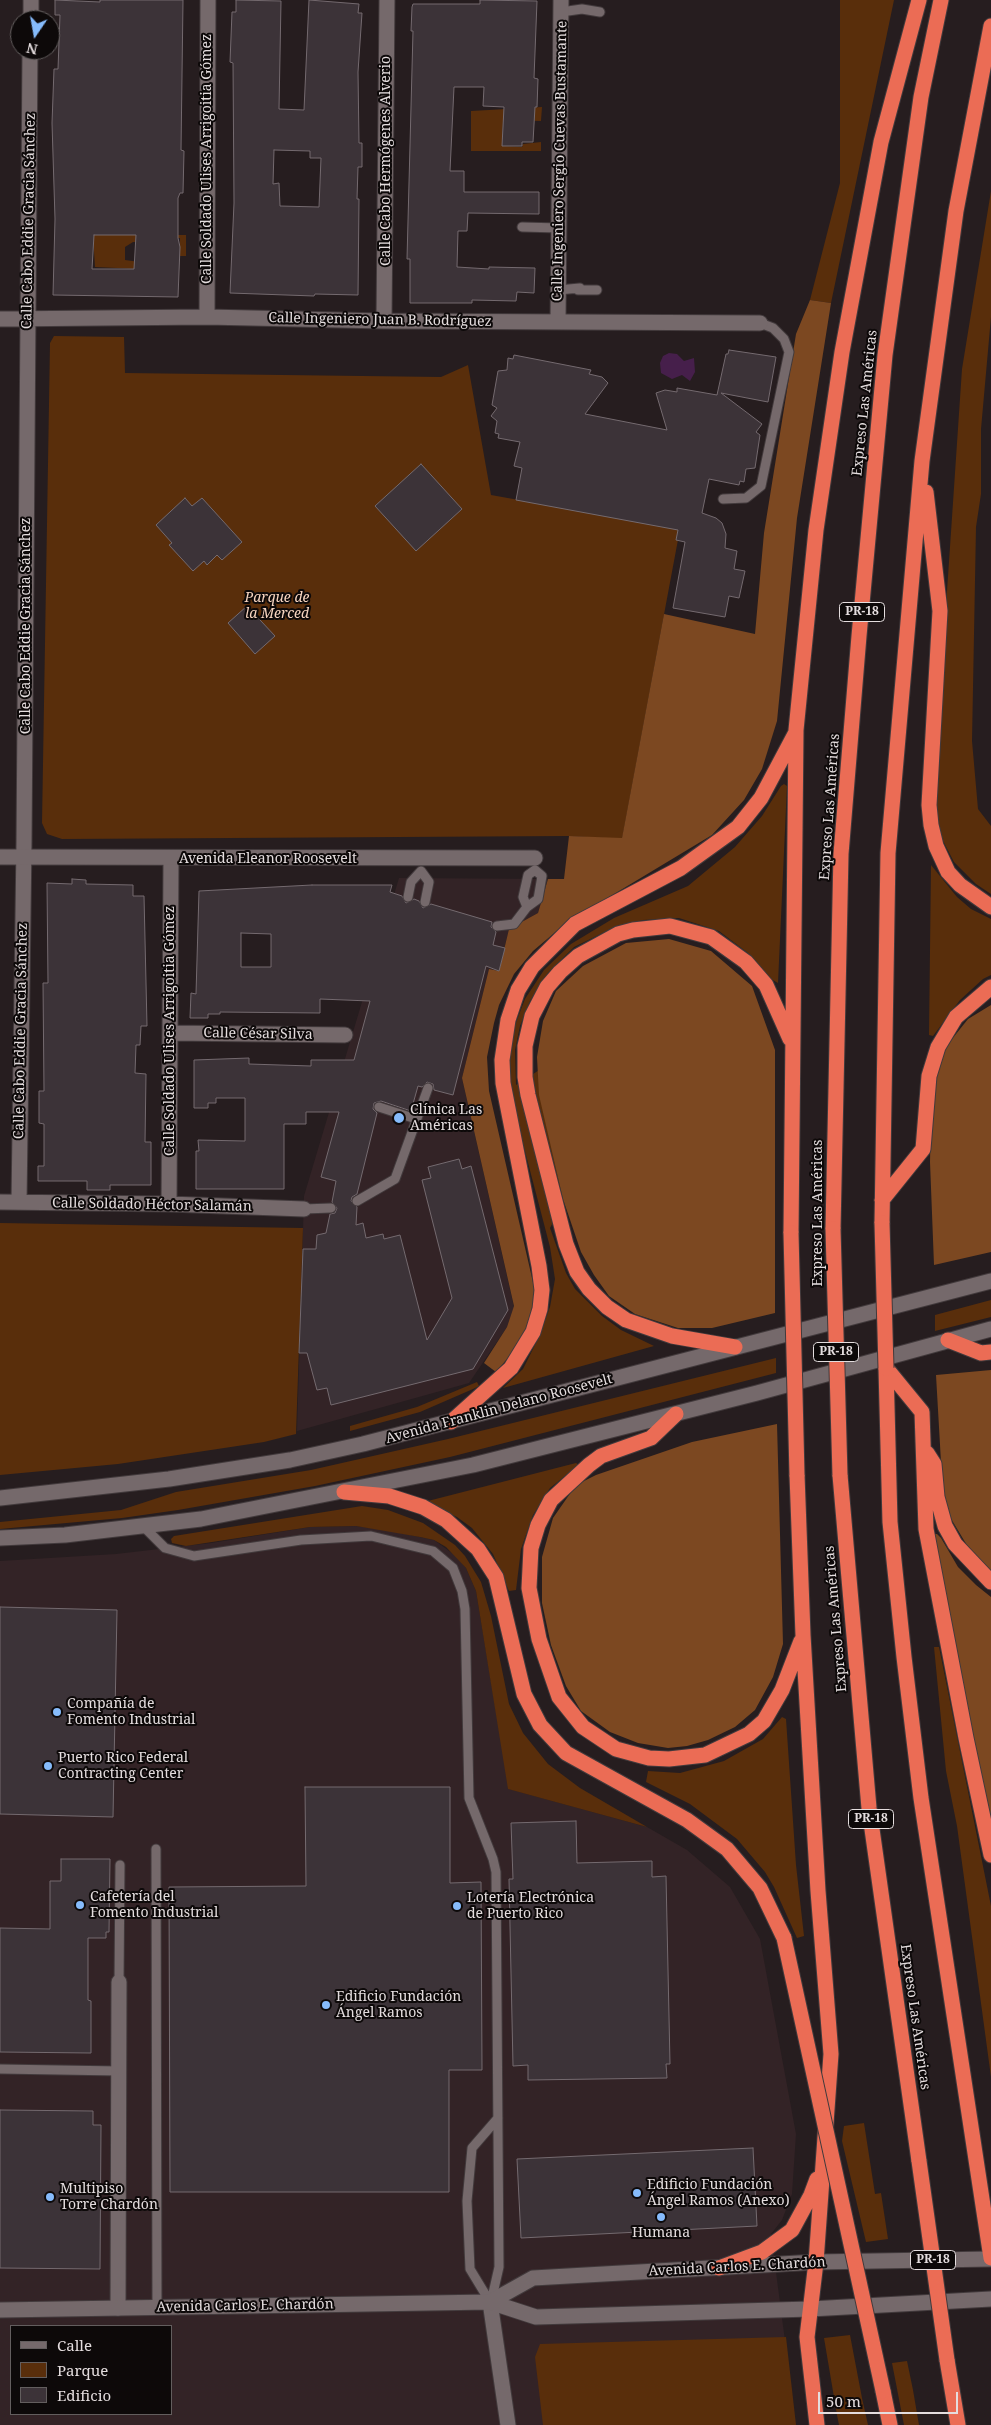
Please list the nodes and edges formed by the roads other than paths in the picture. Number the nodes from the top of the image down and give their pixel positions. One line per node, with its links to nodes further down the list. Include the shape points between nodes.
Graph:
1 (208, 0): 13 (street, Calle Soldado Ulises Arrigoitia Gómez)
2 (387, 0): 16 (street, Calle Cabo Hermógenes Alverio)
3 (919, 0): 21 (highway, via 881,142 842,352 816,530)
4 (941, 0): 81 (highway, Expreso Las Américas / PR-18, bridge, via 921,97 885,355 859,636 841,854 832,1228 840,1475 869,1808)
5 (561, 6): 6 (lane); 10 (street, Calle Ingeniero Sergio Cuevas Bustamante)
6 (600, 12)
7 (991, 26): 19 (highway, via 956,211)
8 (30, 60): 14 (street, Calle Cabo Eddie Gracia Sánchez)
9 (522, 227): 10 (lane)
10 (559, 228): 11 (street, Calle Ingeniero Sergio Cuevas Bustamante)
11 (558, 290): 12 (lane); 17 (street, Calle Ingeniero Sergio Cuevas Bustamante)
12 (597, 290)
13 (207, 317): 14 (street, Calle Ingeniero Juan B. Rodríguez); 16 (street, Calle Ingeniero Juan B. Rodríguez)
14 (28, 318): 15 (street, Calle Ingeniero Juan B. Rodríguez); 22 (street, Calle Cabo Eddie Gracia Sánchez)
15 (0, 319)
16 (384, 321): 17 (street, Calle Ingeniero Juan B. Rodríguez)
17 (558, 321): 18 (street, Calle Ingeniero Juan B. Rodríguez)
18 (760, 323): 20 (lane, via 773,328 784,339 789,352 763,477 761,486 746,498)
19 (922, 461): 30 (highway, via 940,611 929,805 931,825 948,872 960,885); 39 (highway, via 888,853)
20 (723, 499)
21 (796, 730): 35 (highway); 53 (highway, via 761,798 738,827 681,868 575,924 532,967 518,990 508,1020 502,1060 503,1083 539,1266 540,1309 533,1332 511,1368)
22 (22, 856): 23 (street, Avenida Eleanor Roosevelt); 24 (street, Avenida Eleanor Roosevelt); 42 (street, Calle Cabo Eddie Gracia Sánchez)
23 (0, 857)
24 (171, 859): 26 (street, Avenida Eleanor Roosevelt); 33 (street, Calle Soldado Ulises Arrigoitia Gómez)
25 (535, 864): 26 (street, Avenida Eleanor Roosevelt); 29 (lane, via 528,875 523,897); 29 (lane, via 542,876 538,899)
26 (421, 865): 27 (lane); 28 (lane, via 429,882)
27 (408, 897)
28 (425, 902)
29 (527, 907): 31 (lane, via 514,924)
30 (991, 907)
31 (497, 926)
32 (991, 987): 39 (highway, via 956,1017 938,1047 928,1076 922,1149)
33 (171, 1033): 34 (street, Calle César Silva); 43 (street, Calle Soldado Ulises Arrigoitia Gómez)
34 (345, 1035)
35 (793, 1046): 49 (highway, via 766,985 746,962 711,937 670,926 618,934 578,956 547,987 528,1030 524,1061 528,1095 566,1244 577,1272 601,1301 626,1320 672,1336); 60 (highway, bridge, via 791,1233)
36 (428, 1088): 38 (lane)
37 (378, 1107): 38 (lane)
38 (416, 1119): 40 (lane, via 395,1179)
39 (882, 1200): 51 (highway, bridge)
40 (357, 1201)
41 (0, 1202): 42 (street, Calle Soldado Héctor Salamán)
42 (19, 1202): 43 (street, Calle Soldado Héctor Salamán)
43 (169, 1204): 45 (street, Calle Soldado Héctor Salamán)
44 (331, 1208): 45 (lane)
45 (304, 1209)
46 (991, 1281): 49 (street, Avenida Franklin Delano Roosevelt)
47 (991, 1329): 48 (street)
48 (948, 1340): 50 (highway, via 981,1353); 52 (street)
49 (735, 1347): 53 (street, Avenida Franklin Delano Roosevelt)
50 (991, 1352)
51 (886, 1368): 54 (highway, via 922,1412 924,1447); 69 (highway, via 890,1522 921,1798)
52 (676, 1414): 55 (street, via 473,1465); 60 (highway, via 651,1438 601,1456 578,1474 551,1500 538,1525 531,1548 529,1588 539,1638 559,1698 583,1727 616,1749 662,1759 705,1755 749,1734 764,1721 782,1690)
53 (451, 1422): 56 (street, Avenida Franklin Delano Roosevelt, via 281,1461 159,1480)
54 (929, 1464): 59 (highway, via 945,1526 956,1544); 62 (highway, via 926,1529)
55 (344, 1492): 57 (street, via 201,1519); 80 (highway, bridge, via 389,1496 423,1507 446,1520 478,1549 496,1577 524,1694 540,1725 566,1753 687,1820 727,1849 760,1888 784,1938)
56 (0, 1498)
57 (143, 1526): 58 (street); 67 (lane, via 165,1548 194,1556 301,1540 371,1536 433,1551 453,1568 465,1610 469,1798 496,1872)
58 (0, 1538)
59 (991, 1582)
60 (803, 1635): 68 (highway, via 831,2054)
61 (156, 1849): 75 (lane)
62 (991, 1855)
63 (120, 1864): 64 (lane)
64 (119, 1982): 66 (street)
65 (0, 2069): 66 (lane)
66 (118, 2070): 74 (street)
67 (498, 2118): 73 (lane, via 499,2267); 73 (lane, via 472,2148 467,2201 470,2269)
68 (823, 2162): 70 (highway); 71 (highway, via 811,2196 792,2230 762,2252)
69 (991, 2259): 70 (street, Avenida Carlos E. Chardón)
70 (816, 2262): 71 (street, Avenida Carlos E. Chardón); 76 (highway)
71 (720, 2268): 73 (street, Avenida Carlos E. Chardón, via 533,2278)
72 (991, 2299): 76 (street, Avenida Carlos E. Chardón)
73 (490, 2302): 75 (street, Avenida Carlos E. Chardón); 76 (street, Avenida Carlos E. Chardón, via 536,2317); 79 (street)
74 (118, 2308): 75 (street, Avenida Carlos E. Chardón); 77 (street, Avenida Carlos E. Chardón)
75 (157, 2308)
76 (810, 2309): 78 (highway, via 807,2337)
77 (0, 2310)
78 (818, 2424)
79 (508, 2425)
80 (890, 2425)
81 (958, 2425)

